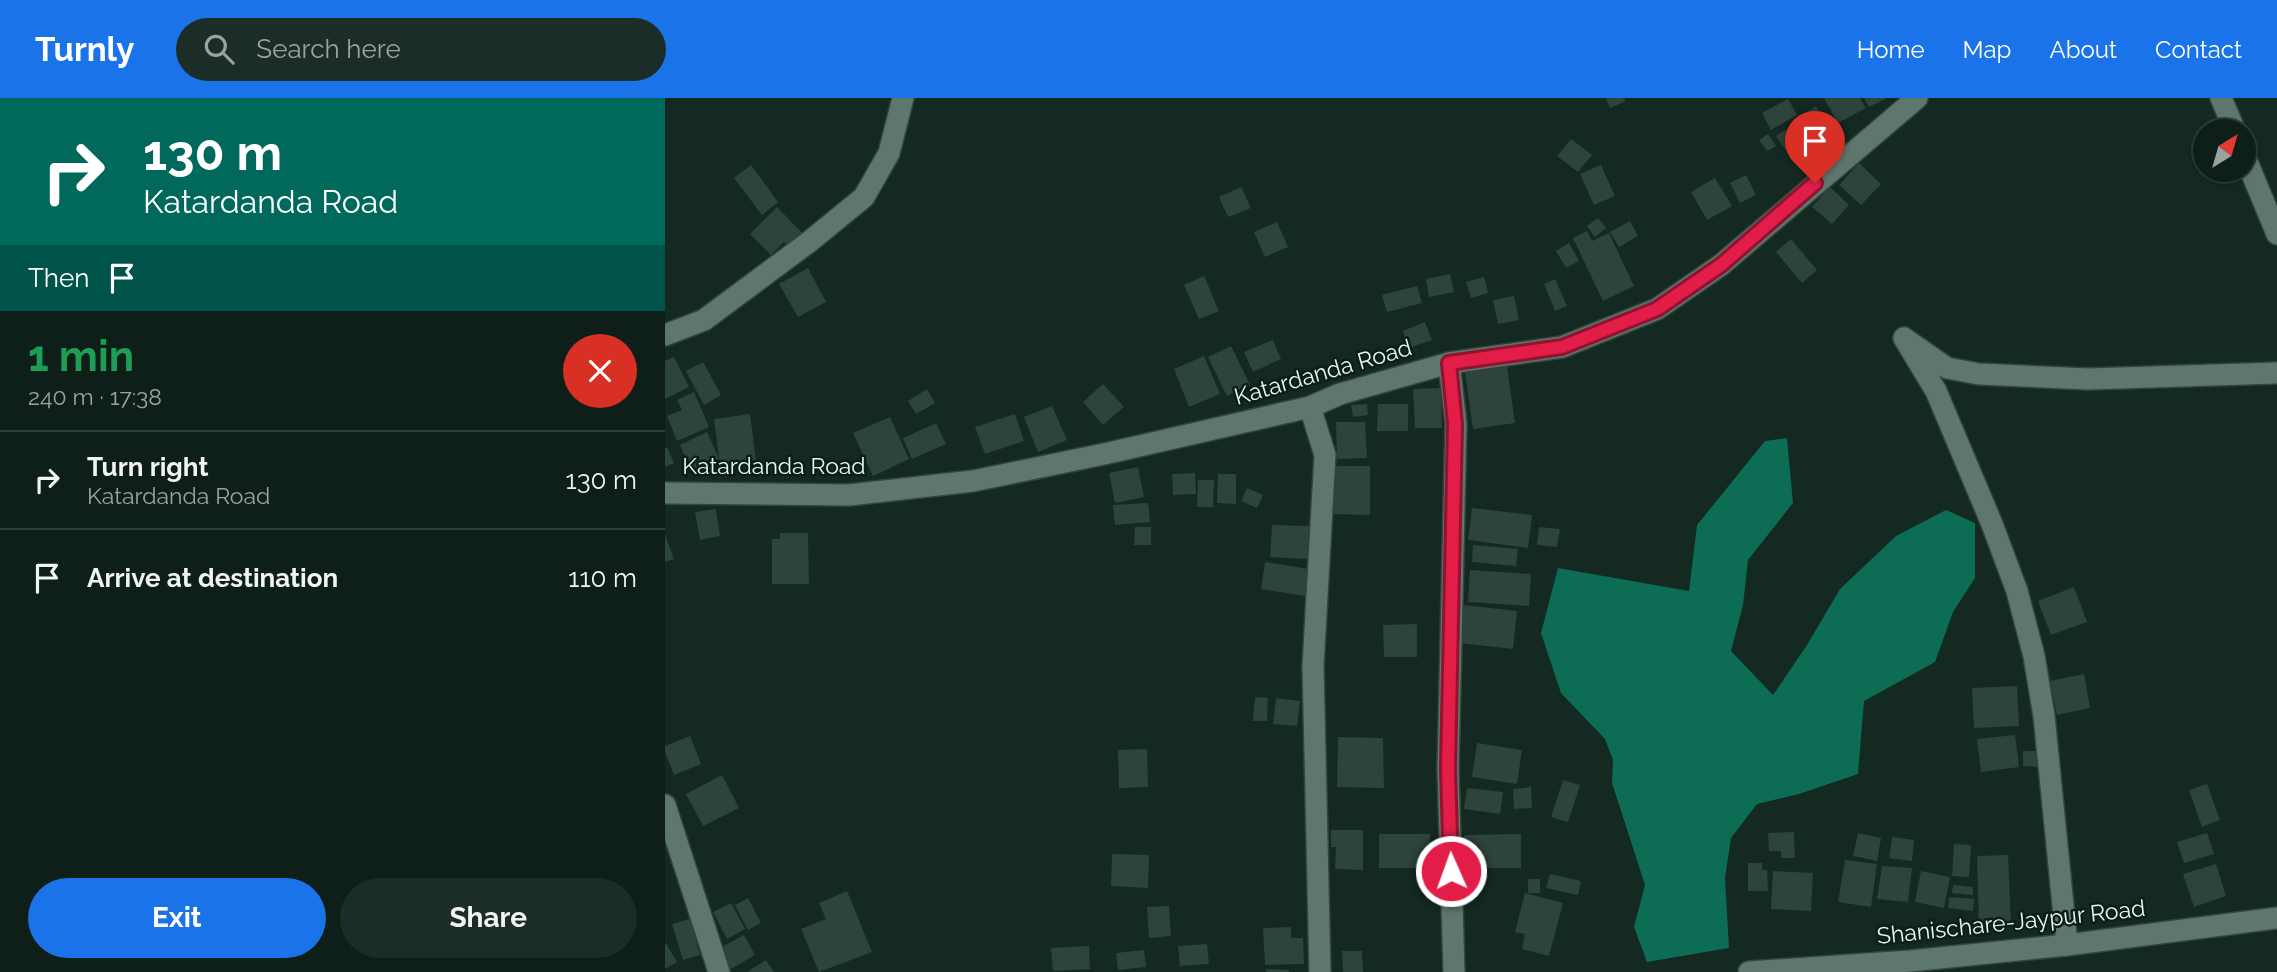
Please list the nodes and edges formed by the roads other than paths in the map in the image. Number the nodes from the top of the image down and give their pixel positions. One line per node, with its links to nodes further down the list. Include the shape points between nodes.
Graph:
1 (903, 98): 7 (street, via 889,153 864,197 704,320)
2 (1917, 98): 8 (street, Katardanda Road, via 1721,265 1657,309 1562,347)
3 (2221, 98): 4 (street)
4 (2230, 119)
5 (2255, 182): 6 (street)
6 (2277, 234)
7 (665, 335)
8 (1449, 363): 10 (street, Katardanda Road); 17 (street, via 1455,424 1448,769)
9 (2277, 373): 14 (street, via 2088,379 1979,374 1947,368 1904,338 1936,391 2017,591 2044,716)
10 (1310, 407): 11 (street, Katardanda Road, via 973,481 849,495); 16 (street, via 1325,455 1313,666)
11 (665, 493)
12 (665, 805): 15 (street)
13 (2277, 918): 14 (street, Shanischare-Jaypur Road)
14 (2067, 945): 18 (street, Shanischare-Jaypur Road)
15 (719, 972)
16 (1320, 972)
17 (1454, 972)
18 (1749, 972)

